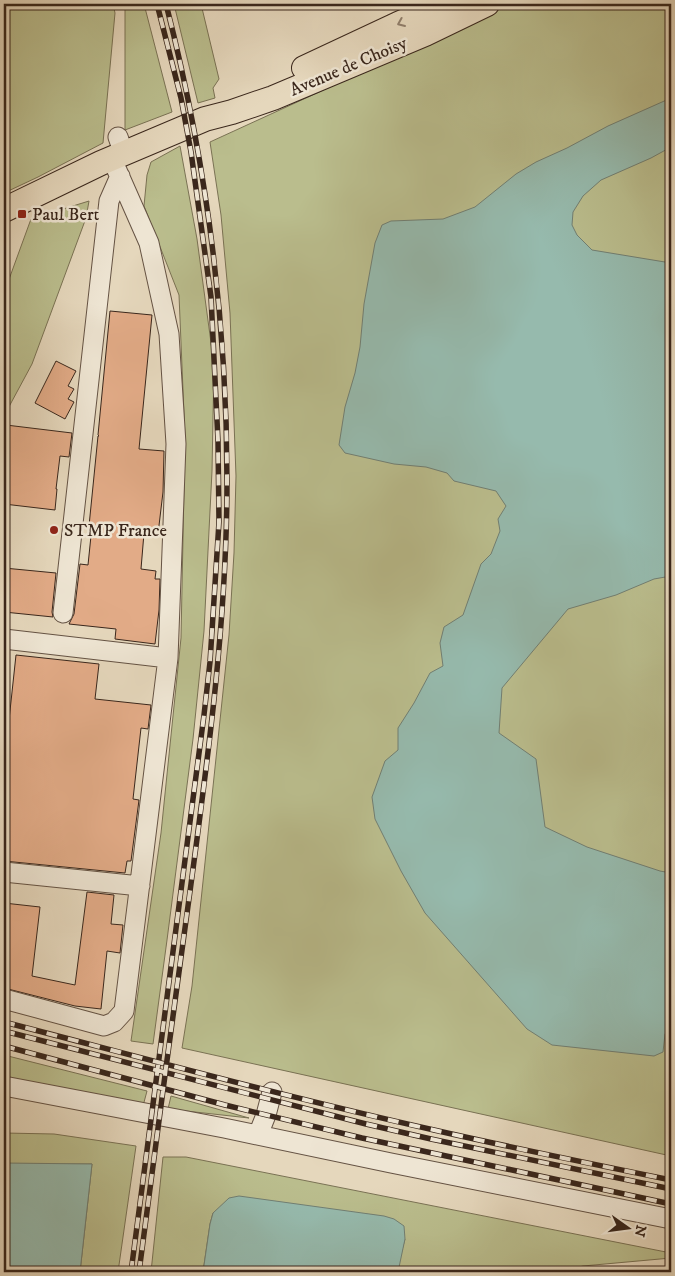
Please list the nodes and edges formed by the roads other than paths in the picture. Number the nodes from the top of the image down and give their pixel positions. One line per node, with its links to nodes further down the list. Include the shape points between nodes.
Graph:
1 (463, 4): 3 (lane)
2 (486, 4): 3 (main road, Avenue de Choisy)
3 (446, 13): 4 (main road, Avenue de Choisy, via 425,34 273,98 205,119)
4 (118, 156): 5 (main road, Avenue de Choisy); 6 (lane, via 108,201); 8 (lane, via 149,243 169,334 176,444)
5 (4, 210)
6 (62, 613)
7 (4, 639): 8 (lane)
8 (168, 658): 10 (lane)
9 (4, 872): 10 (lane)
10 (140, 886): 11 (lane, via 124,1011 114,1022 104,1026)
11 (4, 999)
12 (4, 1086): 14 (lane)
13 (272, 1092): 14 (lane)
14 (258, 1135): 15 (lane)
15 (671, 1218)

